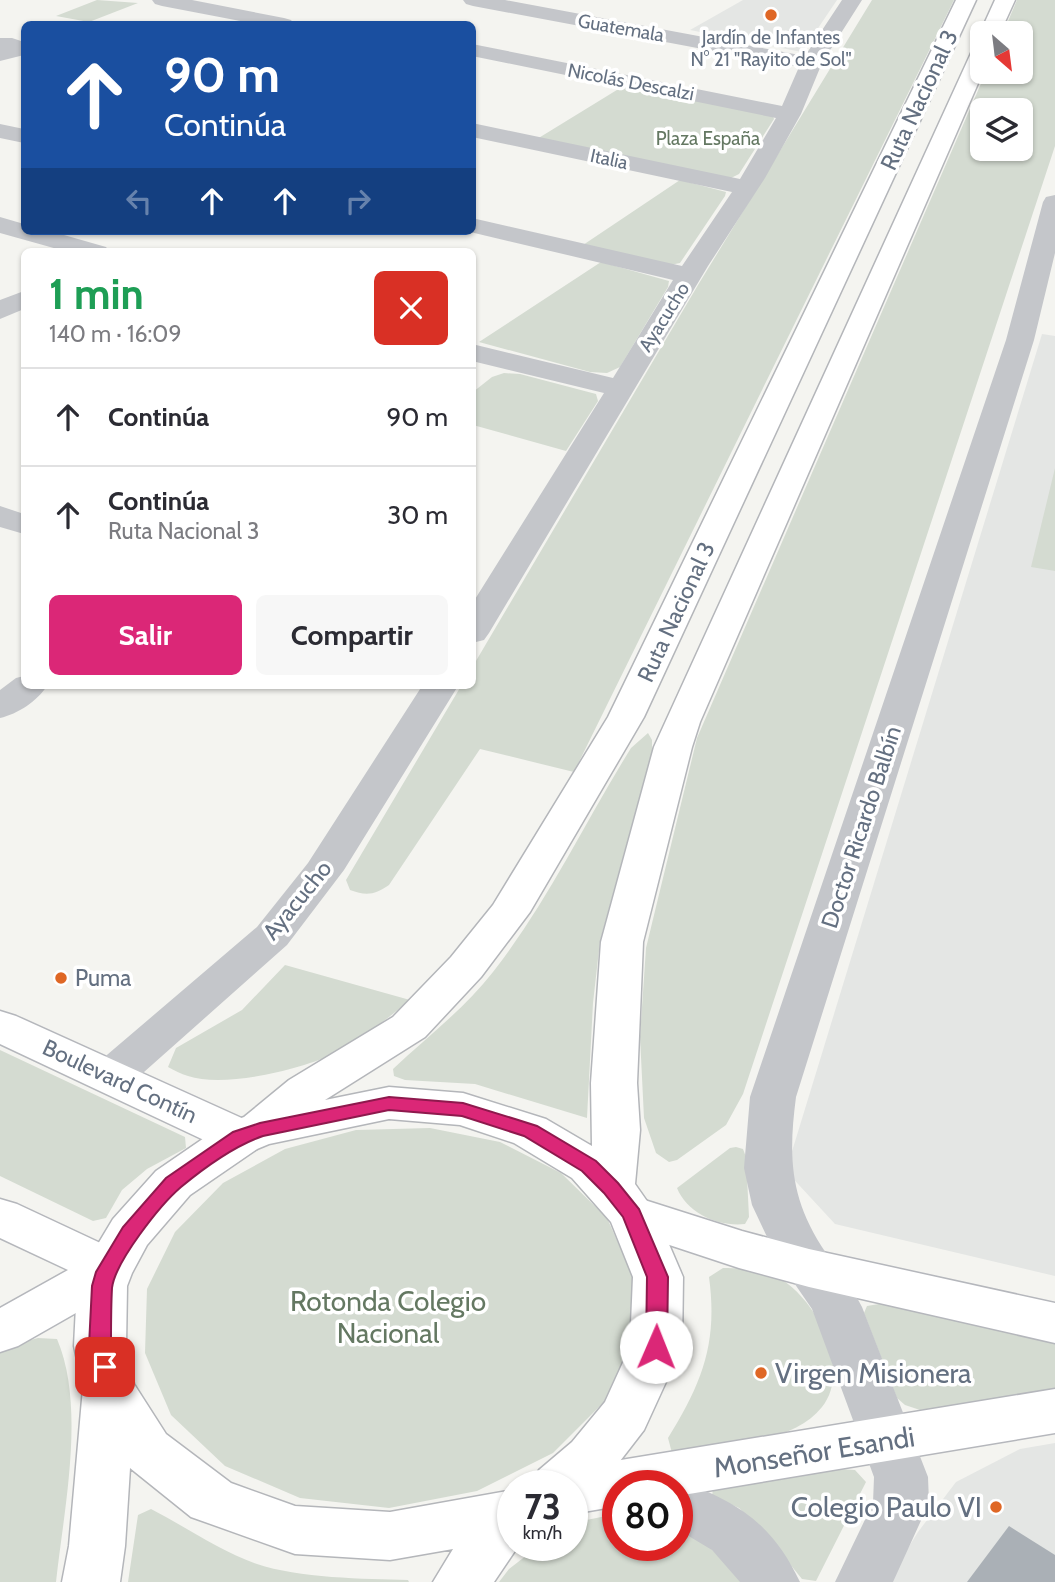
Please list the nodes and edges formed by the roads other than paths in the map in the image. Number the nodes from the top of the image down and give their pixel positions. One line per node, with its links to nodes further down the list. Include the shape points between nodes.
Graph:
1 (162, 0): 8 (street)
2 (473, 0): 7 (street, Guatemala)
3 (593, 0): 7 (street)
4 (852, 0): 13 (street, Ayacucho)
5 (966, 0): 41 (main road, Ruta Nacional 3, via 626,717 509,912 466,967 409,1027 305,1091)
6 (1004, 0): 9 (main road, Ruta Nacional 3)
7 (561, 17): 13 (street, Guatemala)
8 (269, 21)
9 (995, 21)
10 (0, 29): 11 (street)
11 (17, 42)
12 (476, 51): 15 (street, Nicolás Descalzi)
13 (811, 63): 15 (street, Ayacucho)
14 (970, 78): 42 (main road, Ruta Nacional 3, via 673,747 622,942 614,1083)
15 (790, 114): 19 (street, Ayacucho)
16 (0, 131): 18 (street)
17 (476, 131): 19 (street, Italia)
18 (21, 135)
19 (746, 188): 26 (street, Ayacucho)
20 (1055, 204): 29 (street, Doctor Ricardo Balbín)
21 (0, 225): 23 (street)
22 (476, 226): 26 (street)
23 (21, 231)
24 (36, 235): 25 (street)
25 (83, 248)
26 (689, 276): 32 (street, Ayacucho)
27 (21, 300): 28 (street)
28 (0, 311)
29 (1040, 322): 44 (street, Doctor Ricardo Balbín, via 773,1097 767,1173 775,1209)
30 (486, 355): 31 (street); 32 (street)
31 (476, 371)
32 (620, 387): 35 (street, Ayacucho)
33 (0, 516): 34 (street)
34 (21, 523)
35 (476, 626)
36 (25, 689): 38 (street)
37 (438, 689): 40 (street, Ayacucho, via 324,870 272,936)
38 (0, 706)
39 (0, 1026): 40 (main road, Boulevard Contín)
40 (110, 1077): 41 (main road, Boulevard Contín)
41 (250, 1133): 42 (main road, Ruta Nacional 3, via 389,1103 463,1110 530,1131 589,1166); 45 (main road, via 173,1183 130,1232)
42 (622, 1201): 44 (main road, via 739,1249); 51 (main road, Ruta Nacional 3, via 658,1277 656,1347 625,1415)
43 (0, 1217): 45 (main road)
44 (809, 1268): 46 (main road); 50 (street, Doctor Ricardo Balbín, via 836,1304)
45 (107, 1270): 47 (main road); 48 (main road, via 102,1286 100,1346)
46 (1055, 1323)
47 (0, 1332)
48 (109, 1388): 54 (main road, via 147,1450 211,1500 295,1530 390,1536); 56 (main road)
49 (1055, 1411): 50 (main road, Monseñor Esandi)
50 (887, 1440): 52 (main road, Monseñor Esandi); 59 (street, via 901,1477 901,1503)
51 (577, 1470)
52 (693, 1472)
53 (693, 1510): 58 (street, via 737,1534)
54 (497, 1517)
55 (497, 1534): 57 (main road)
56 (91, 1582)
57 (462, 1582)
58 (771, 1582)
59 (864, 1582)

